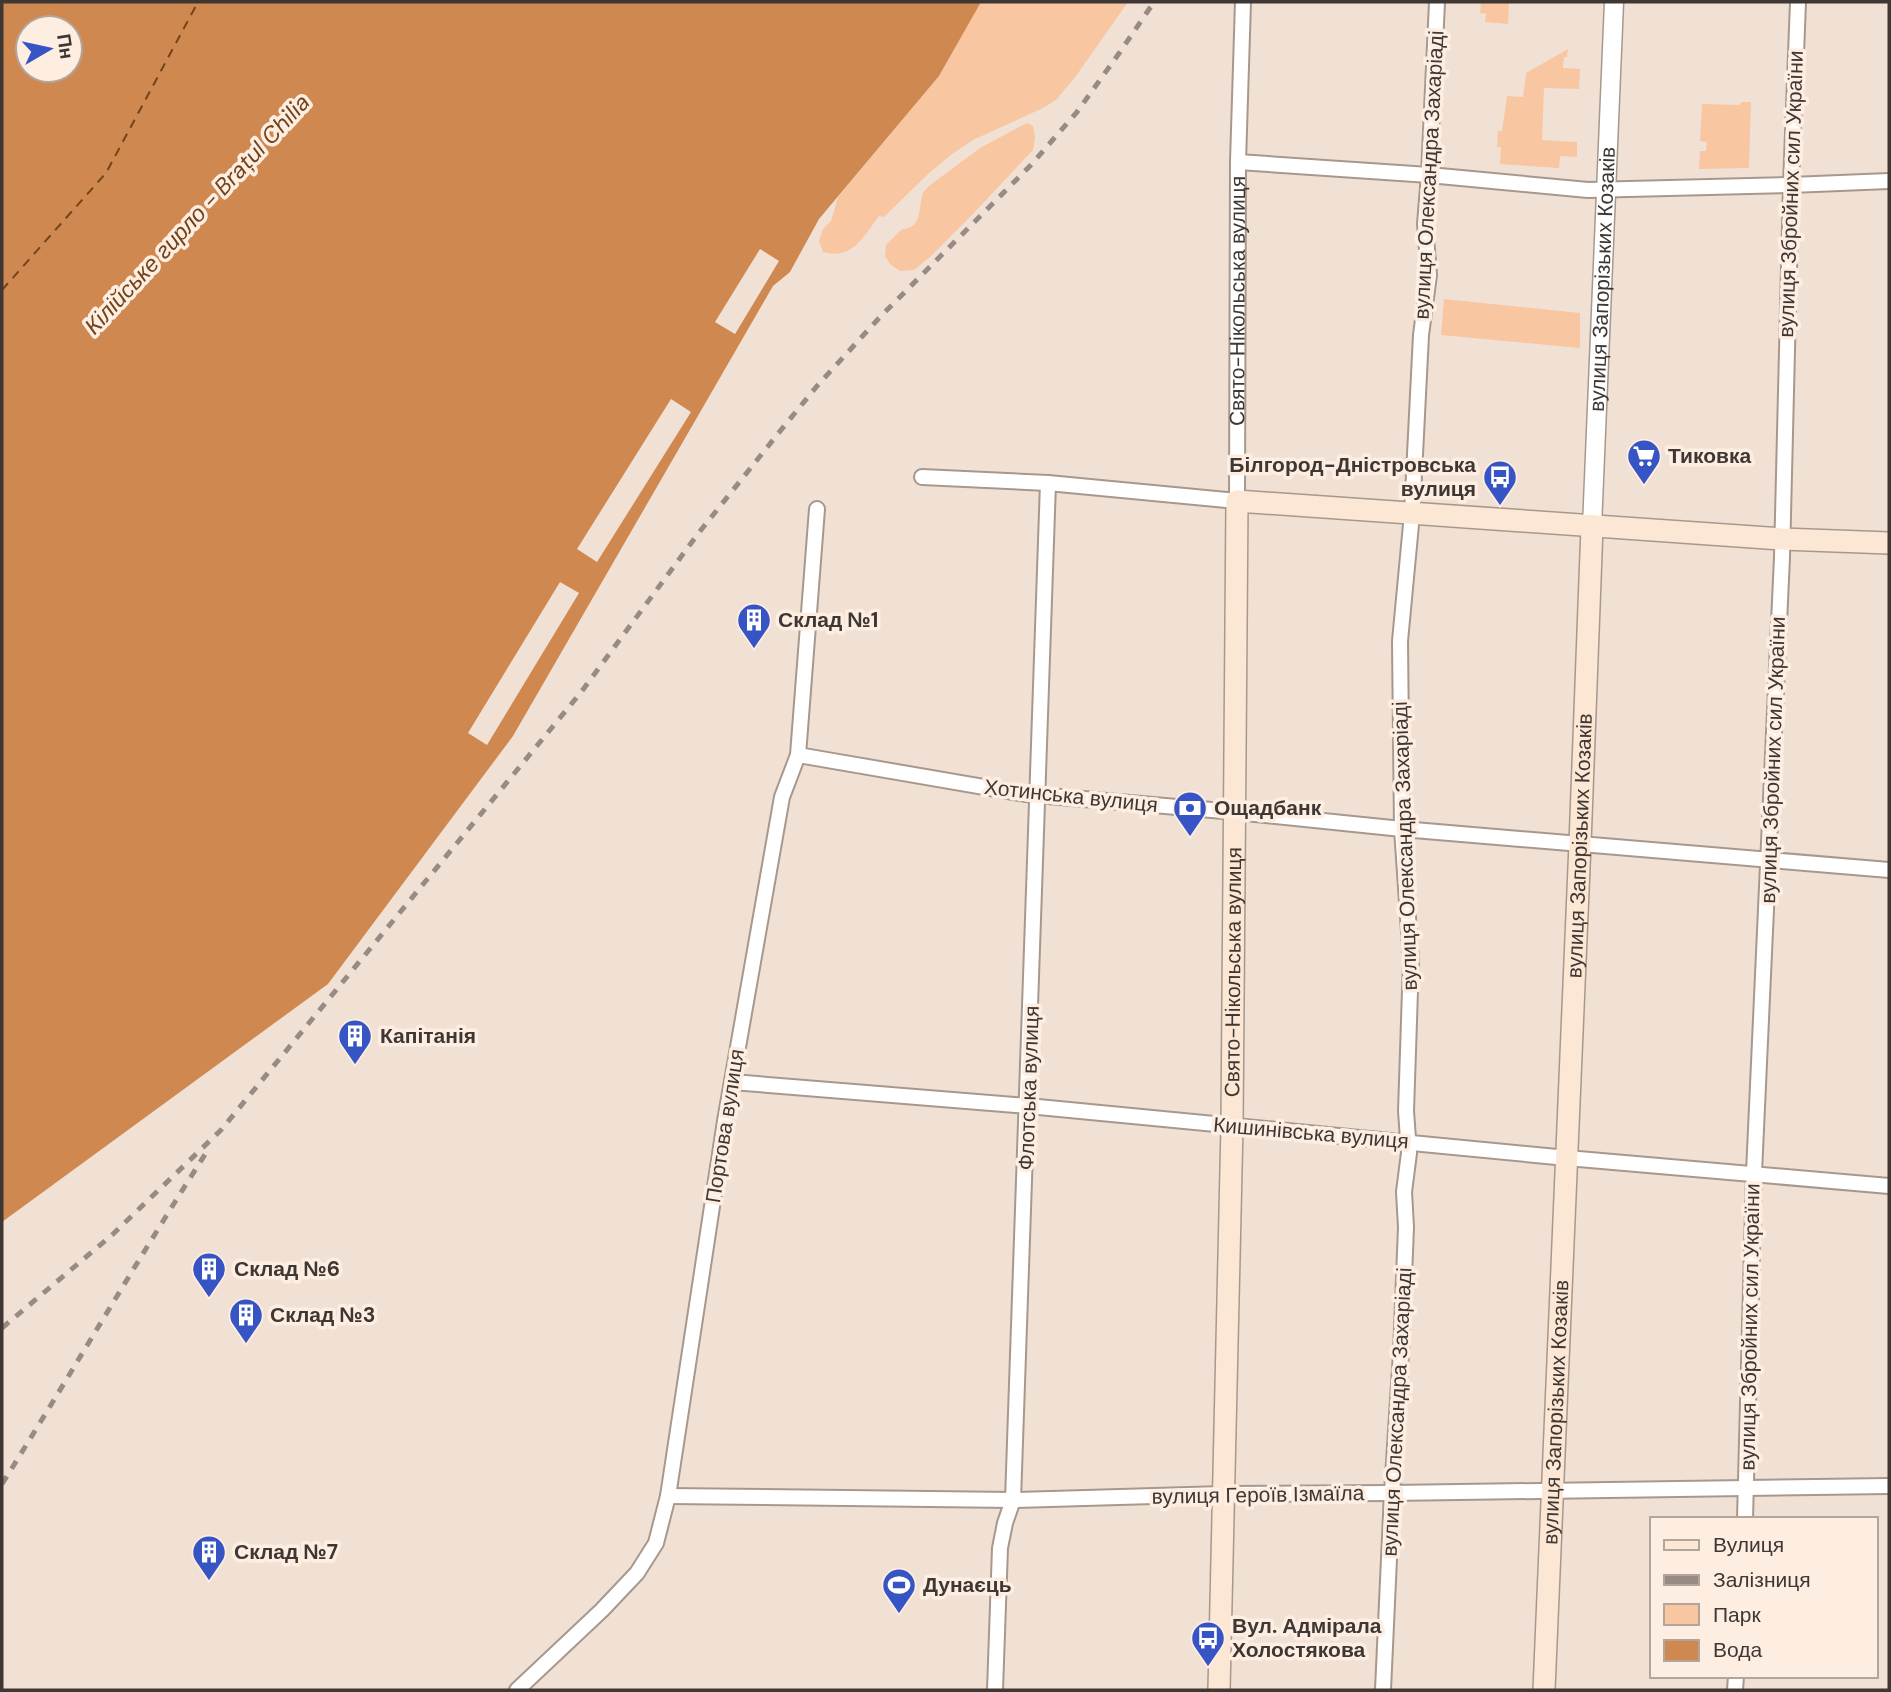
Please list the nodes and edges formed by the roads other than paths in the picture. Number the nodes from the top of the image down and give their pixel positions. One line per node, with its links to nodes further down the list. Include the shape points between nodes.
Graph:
1 (1243, 2): 5 (street, Свято-Нікольська вулиця)
2 (1437, 2): 6 (street, вулиця Олександра Захаріаді)
3 (1614, 2): 9 (street, вулиця Запорізьких Козаків)
4 (1798, 2): 8 (street, вулиця Збройних сил України)
5 (1238, 162): 6 (street); 12 (street, Свято-Нікольська вулиця)
6 (1429, 175): 9 (street); 14 (street, вулиця Олександра Захаріаді, via 1425,224 1429,275 1421,335)
7 (1889, 181): 8 (street)
8 (1791, 186): 9 (street); 16 (street, вулиця Збройних сил України)
9 (1607, 191): 15 (street, вулиця Запорізьких Козаків)
10 (922, 477): 11 (street)
11 (1048, 483): 12 (street); 19 (street, Флотська вулиця)
12 (1237, 501): 14 (main road); 20 (main road, Свято-Нікольська вулиця)
13 (817, 509): 18 (street, Портова вулиця)
14 (1412, 513): 15 (main road); 21 (street, вулиця Олександра Захаріаді, via 1400,640)
15 (1592, 527): 16 (main road); 22 (main road, вулиця Запорізьких Козаків)
16 (1782, 539): 17 (main road); 23 (street, вулиця Збройних сил України)
17 (1889, 543)
18 (798, 755): 19 (street, Хотинська вулиця); 25 (street, Портова вулиця, via 782,796)
19 (1039, 796): 20 (street, Хотинська вулиця); 26 (street, Флотська вулиця)
20 (1235, 812): 21 (street, Хотинська вулиця); 27 (main road, Свято-Нікольська вулиця)
21 (1402, 829): 22 (street, Хотинська вулиця); 28 (street, вулиця Олександра Захаріаді, via 1411,961)
22 (1580, 844): 23 (street, Хотинська вулиця); 29 (main road, вулиця Запорізьких Козаків)
23 (1769, 861): 24 (street, Хотинська вулиця); 30 (street, вулиця Збройних сил України)
24 (1889, 870)
25 (732, 1082): 26 (street, Кишинівська вулиця); 37 (street, Портова вулиця)
26 (1028, 1106): 27 (street, Кишинівська вулиця); 38 (street, Флотська вулиця)
27 (1232, 1126): 28 (street, Кишинівська вулиця); 35 (main road, Свято-Нікольська вулиця)
28 (1408, 1142): 29 (street, Кишинівська вулиця); 36 (street, вулиця Олександра Захаріаді)
29 (1567, 1158): 30 (street, Кишинівська вулиця); 34 (main road, вулиця Запорізьких Козаків)
30 (1754, 1173): 31 (street, Кишинівська вулиця); 33 (street, вулиця Збройних сил України)
31 (1889, 1186)
32 (1889, 1486): 33 (street, вулиця Героїв Ізмаїла)
33 (1746, 1488): 34 (street, вулиця Героїв Ізмаїла); 39 (street, вулиця Збройних сил України)
34 (1552, 1491): 36 (street, вулиця Героїв Ізмаїла); 44 (main road, вулиця Запорізьких Козаків)
35 (1223, 1493): 36 (street, вулиця Героїв Ізмаїла); 38 (street, вулиця Героїв Ізмаїла); 42 (main road, Свято-Нікольська вулиця)
36 (1392, 1493): 43 (street, вулиця Олександра Захаріаді)
37 (668, 1496): 38 (street, вулиця Героїв Ізмаїла); 40 (street, Портова вулиця, via 656,1543 637,1573)
38 (1013, 1500): 41 (street, Флотська вулиця, via 1000,1548)
39 (1745, 1517)
40 (517, 1690)
41 (995, 1690)
42 (1219, 1690)
43 (1383, 1690)
44 (1544, 1690)

